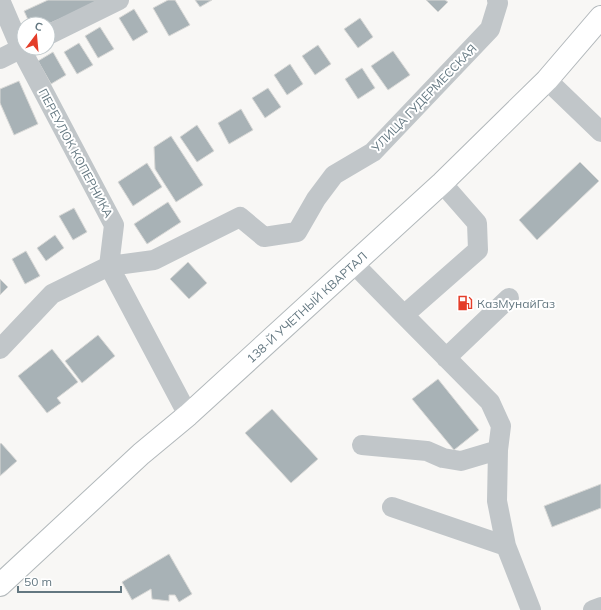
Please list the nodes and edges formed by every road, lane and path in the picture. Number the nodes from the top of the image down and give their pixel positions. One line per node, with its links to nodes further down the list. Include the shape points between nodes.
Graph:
1 (0, 0): 6 (street, ПЕРЕУЛОК КОПЕРНИКА)
2 (118, 0): 5 (street)
3 (497, 0): 14 (street, УЛИЦА ГУДЕРМЕССКАЯ, via 490,29 373,152 334,175 316,199 297,232 264,237 240,217 154,260)
4 (601, 17): 10 (main road, 138-Й УЧЕТНЫЙ КВАРТАЛ)
5 (56, 31)
6 (16, 33)
7 (16, 51): 9 (street)
8 (27, 56): 14 (street, ПЕРЕУЛОК КОПЕРНИКА, via 114,225)
9 (0, 59)
10 (547, 80): 11 (street); 12 (main road, 138-Й УЧЕТНЫЙ КВАРТАЛ)
11 (601, 132)
12 (442, 183): 13 (main road, 138-Й УЧЕТНЫЙ КВАРТАЛ); 16 (street, via 477,223 478,250)
13 (354, 264): 16 (street); 19 (main road, 138-Й УЧЕТНЫЙ КВАРТАЛ)
14 (109, 266): 17 (street, УЛИЦА ГУДЕРМЕССКАЯ, via 52,294); 19 (street)
15 (509, 298): 18 (street)
16 (404, 315): 18 (street)
17 (0, 349)
18 (446, 358): 21 (street, via 490,402 501,426)
19 (188, 415): 24 (main road, 138-Й УЧЕТНЫЙ КВАРТАЛ, via 141,454)
20 (362, 445): 21 (street, via 427,451 443,458 461,461)
21 (498, 450): 23 (street, via 497,501)
22 (392, 507): 23 (street)
23 (506, 546): 26 (street)
24 (0, 586)
25 (601, 607): 27 (street)
26 (531, 610)
27 (593, 610)

